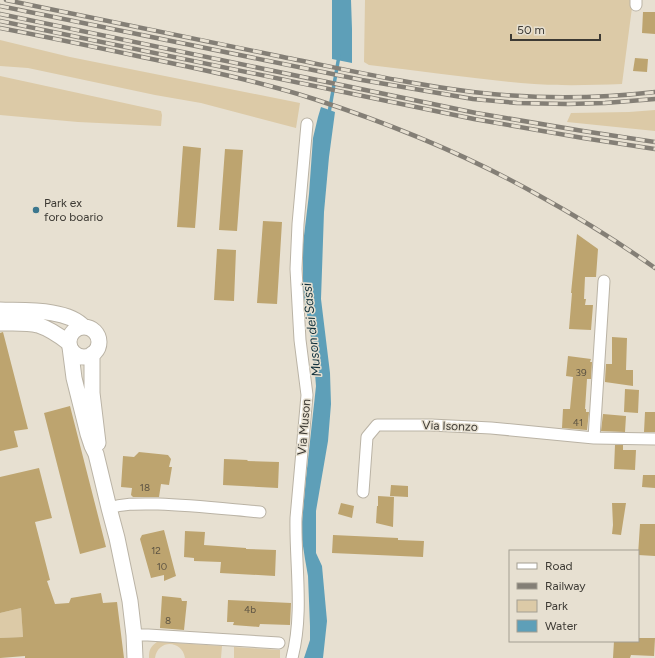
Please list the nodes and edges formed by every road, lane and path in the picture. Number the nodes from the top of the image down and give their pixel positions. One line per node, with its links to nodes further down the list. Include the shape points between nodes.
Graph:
1 (307, 124): 16 (street, Via Muson, via 296,269 300,340 307,395 296,518 298,617)
2 (604, 281): 7 (street)
3 (0, 314): 4 (street, via 36,311 57,314 75,319); 5 (street, via 40,320 47,329)
4 (84, 327): 5 (street, via 73,331 70,335); 6 (street, via 95,332 99,340)
5 (70, 345): 6 (street, via 79,356); 9 (street, via 73,373 89,440)
6 (92, 354): 9 (street, via 92,393 98,446)
7 (594, 438): 8 (street, Via Isonzo); 10 (street, Via Isonzo, via 491,428 377,425 367,437)
8 (655, 439)
9 (96, 454): 11 (street)
10 (363, 492)
11 (109, 508): 12 (street, via 119,505 170,504); 13 (street, via 130,601)
12 (260, 512)
13 (134, 635): 14 (street); 15 (street)
14 (279, 643)
15 (135, 658)
16 (292, 658)

